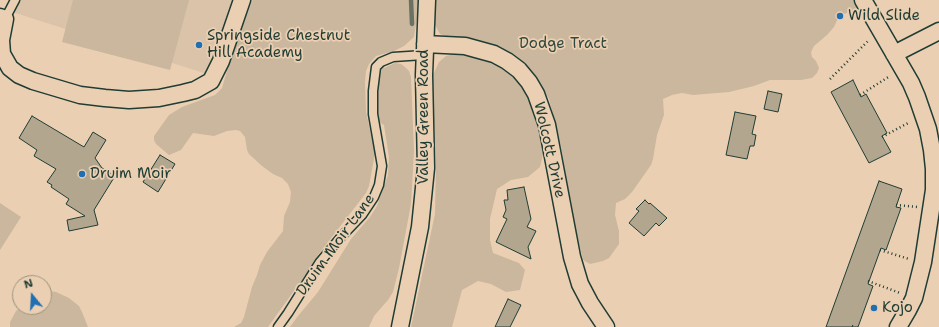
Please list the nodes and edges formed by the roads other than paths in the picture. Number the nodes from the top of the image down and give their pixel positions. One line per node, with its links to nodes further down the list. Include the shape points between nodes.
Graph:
1 (15, 0): 5 (lane)
2 (242, 0): 8 (street, via 221,61 211,81 183,93 129,100 80,95 19,75 10,68)
3 (427, 0): 7 (street, Valley Green Road)
4 (863, 0): 9 (street)
5 (2, 18): 8 (street)
6 (939, 31): 9 (street)
7 (424, 50): 10 (lane, Druim Moir Lane, via 393,56 376,67 373,114 382,166 379,185 362,215 320,262); 11 (street, Valley Green Road, via 426,168 420,227); 12 (street, Wolcott Drive, via 464,46 494,54 519,70 529,82 547,125 578,277 590,303)
8 (1, 54)
9 (894, 54): 13 (street, via 911,83 923,112 934,169 932,211 921,272 914,298)
10 (278, 327)
11 (400, 327)
12 (606, 327)
13 (898, 327)

